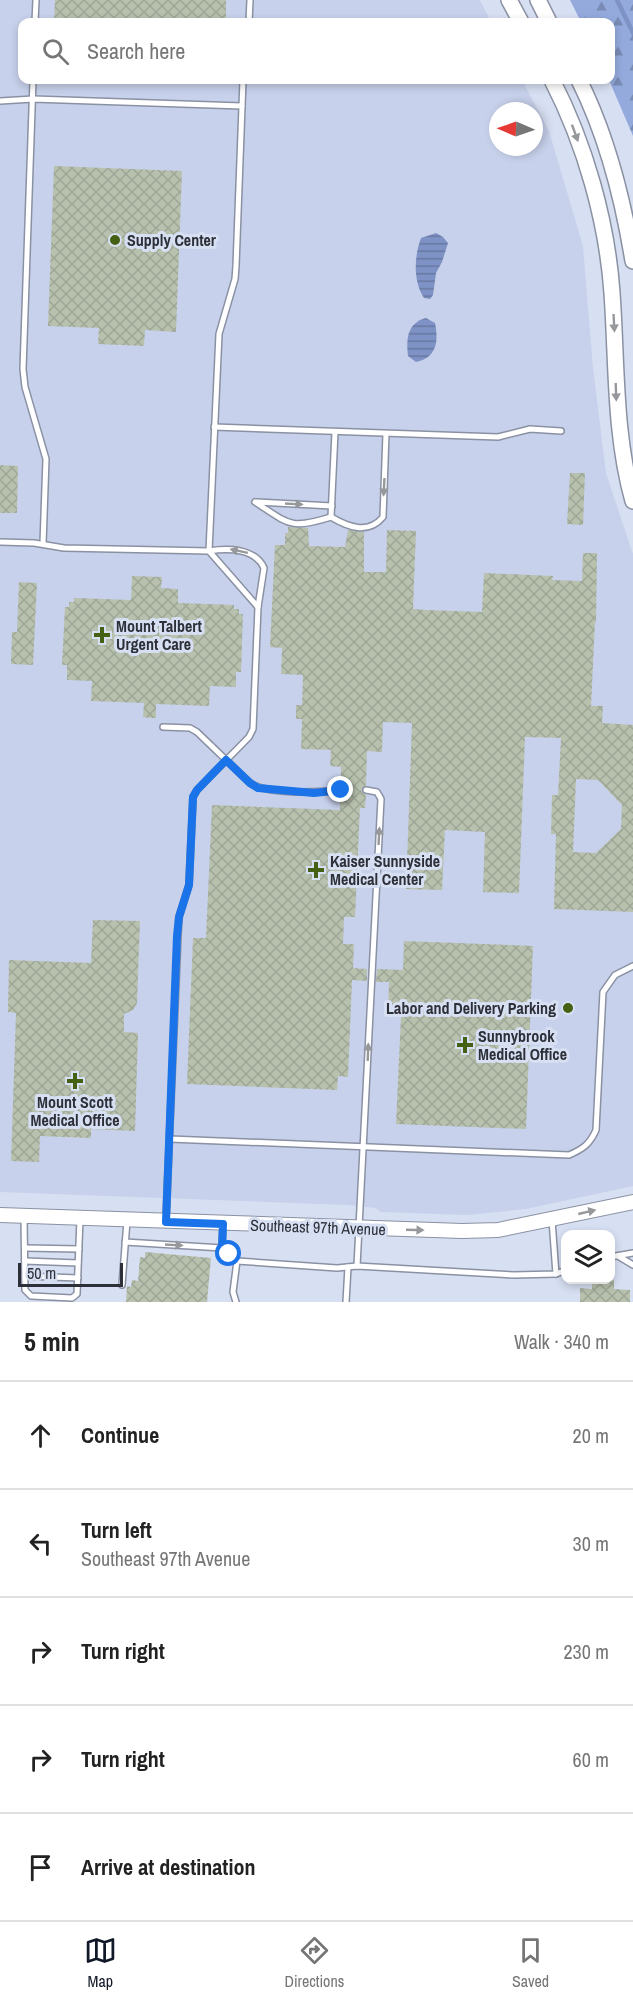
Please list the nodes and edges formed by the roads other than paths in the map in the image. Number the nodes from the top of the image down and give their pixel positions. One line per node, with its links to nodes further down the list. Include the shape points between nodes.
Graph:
1 (36, 0): 5 (lane)
2 (250, 0): 6 (lane)
3 (509, 0): 7 (main road)
4 (537, 0): 8 (main road)
5 (35, 18)
6 (249, 18)
7 (519, 18)
8 (547, 18)
9 (33, 84): 13 (lane)
10 (243, 84): 15 (lane)
11 (554, 84): 21 (main road, one-way to 21, via 574,129 605,240 612,290 618,421)
12 (581, 84): 16 (main road, via 615,174)
13 (33, 99): 14 (lane); 15 (lane); 25 (lane, via 23,369 46,459)
14 (0, 101)
15 (242, 106): 17 (lane, via 235,279 219,334)
16 (633, 261)
17 (214, 428): 19 (lane); 26 (lane)
18 (561, 431): 20 (lane, via 530,429 498,437)
19 (335, 432): 20 (lane); 22 (lane)
20 (386, 434): 23 (lane, one-way to 23, via 383,517 376,525 364,528 348,527)
21 (633, 501)
22 (332, 506): 23 (lane); 23 (lane, one-way to 22, via 309,524 287,523 255,502)
23 (331, 517)
24 (0, 542): 25 (lane)
25 (43, 544): 26 (lane, via 64,548)
26 (209, 551): 27 (lane); 27 (lane, one-way to 26, via 265,577 262,562 242,551)
27 (258, 608): 29 (lane, via 253,729)
28 (163, 727): 29 (lane, via 190,728)
29 (226, 760): 30 (lane, via 258,788 314,793); 33 (lane, via 193,797 189,885 177,936)
30 (341, 790)
31 (366, 790): 34 (lane, one-way to 31, via 381,799 377,792)
32 (633, 966): 34 (lane, via 615,975 603,992 596,1130 591,1142 580,1151 569,1155)
33 (170, 1139): 34 (lane); 41 (lane)
34 (364, 1146): 43 (lane)
35 (633, 1202): 39 (street, Southeast 97th Avenue, one-way to 35)
36 (0, 1215): 37 (street, Southeast 97th Avenue)
37 (24, 1216): 38 (street, Southeast 97th Avenue); 45 (lane)
38 (80, 1219): 40 (street, Southeast 97th Avenue); 47 (lane)
39 (552, 1220): 43 (street, Southeast 97th Avenue, one-way to 39, via 498,1230); 58 (lane)
40 (127, 1221): 41 (street, Southeast 97th Avenue); 44 (lane)
41 (166, 1222): 42 (street, Southeast 97th Avenue)
42 (223, 1224): 43 (street, Southeast 97th Avenue); 46 (lane)
43 (360, 1228): 55 (lane)
44 (125, 1242): 46 (lane, one-way to 46); 61 (lane)
45 (24, 1248): 47 (lane); 51 (lane)
46 (222, 1248): 52 (lane)
47 (79, 1250): 53 (lane)
48 (633, 1253): 50 (lane)
49 (615, 1256): 50 (lane)
50 (618, 1256): 54 (lane)
51 (25, 1261): 53 (lane); 59 (lane)
52 (237, 1261): 56 (lane); 62 (lane)
53 (78, 1263): 60 (lane)
54 (633, 1265)
55 (357, 1266): 56 (lane); 58 (lane)
56 (348, 1267): 63 (lane)
57 (561, 1272): 58 (lane)
58 (556, 1274)
59 (25, 1276): 60 (lane); 60 (lane, via 25,1290 30,1296 72,1298 77,1294)
60 (78, 1278)
61 (122, 1285)
62 (236, 1302)
63 (346, 1302)

